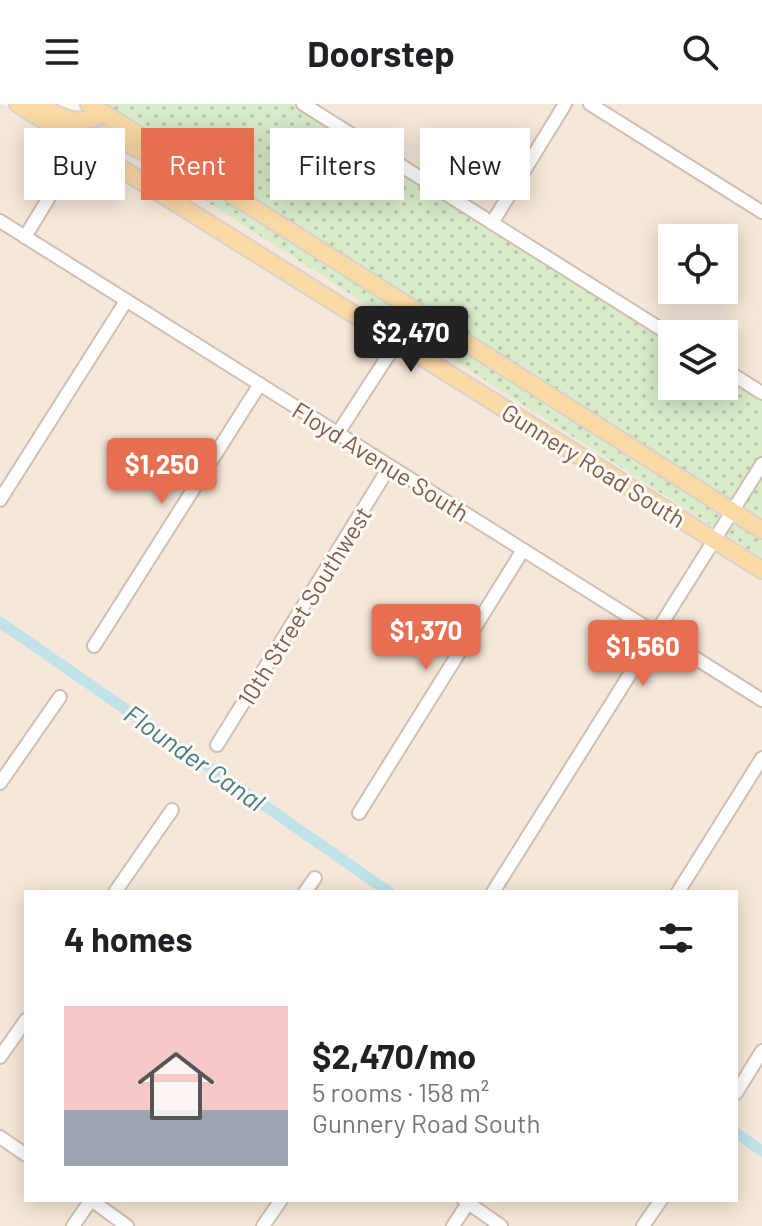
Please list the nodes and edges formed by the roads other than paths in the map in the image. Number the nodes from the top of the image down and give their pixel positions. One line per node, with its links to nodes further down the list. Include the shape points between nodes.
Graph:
1 (18, 104): 7 (main road, Gunnery Road South)
2 (35, 104): 6 (main road, via 69,121 93,120)
3 (303, 104): 14 (street)
4 (565, 104): 14 (street)
5 (590, 104): 12 (street)
6 (99, 107): 8 (main road, Gunnery Road South)
7 (57, 128)
8 (141, 135)
9 (125, 170): 18 (main road, Gunnery Road South)
10 (47, 200): 15 (street)
11 (241, 200): 26 (main road, Gunnery Road South)
12 (762, 212)
13 (0, 221): 15 (street, Floyd Avenue South)
14 (492, 223): 17 (street)
15 (25, 237): 16 (street, Floyd Avenue South)
16 (126, 301): 20 (street, Floyd Avenue South); 25 (street)
17 (658, 327)
18 (397, 342): 22 (street); 28 (main road, Gunnery Road South)
19 (738, 378): 21 (street)
20 (260, 384): 22 (street, Floyd Avenue South); 32 (street)
21 (762, 393)
22 (338, 433): 24 (street, Floyd Avenue South)
23 (762, 464): 26 (street)
24 (390, 466): 29 (street, Floyd Avenue South); 35 (street, 10th Street Southwest)
25 (0, 500)
26 (732, 511): 27 (main road, Gunnery Road South); 28 (street)
27 (762, 530)
28 (714, 540): 30 (main road, Gunnery Road South); 31 (street)
29 (523, 550): 31 (street, Floyd Avenue South); 39 (street)
30 (762, 570)
31 (656, 633): 34 (street, Floyd Avenue South); 43 (street)
32 (94, 646)
33 (60, 697): 37 (street)
34 (762, 700)
35 (217, 745)
36 (762, 758): 44 (street)
37 (0, 783)
38 (172, 810): 41 (street)
39 (359, 813)
40 (315, 878): 42 (street)
41 (116, 890)
42 (306, 890)
43 (494, 890)
44 (679, 890)
45 (24, 1023): 47 (street)
46 (762, 1051): 48 (street)
47 (0, 1057)
48 (738, 1090)
49 (0, 1137): 50 (street)
50 (24, 1154)
51 (90, 1202): 57 (street)
52 (94, 1202): 58 (street)
53 (280, 1202): 59 (street)
54 (466, 1202): 60 (street)
55 (468, 1202): 61 (street)
56 (660, 1202): 62 (street)
57 (73, 1226)
58 (127, 1226)
59 (263, 1226)
60 (453, 1226)
61 (501, 1226)
62 (643, 1226)

